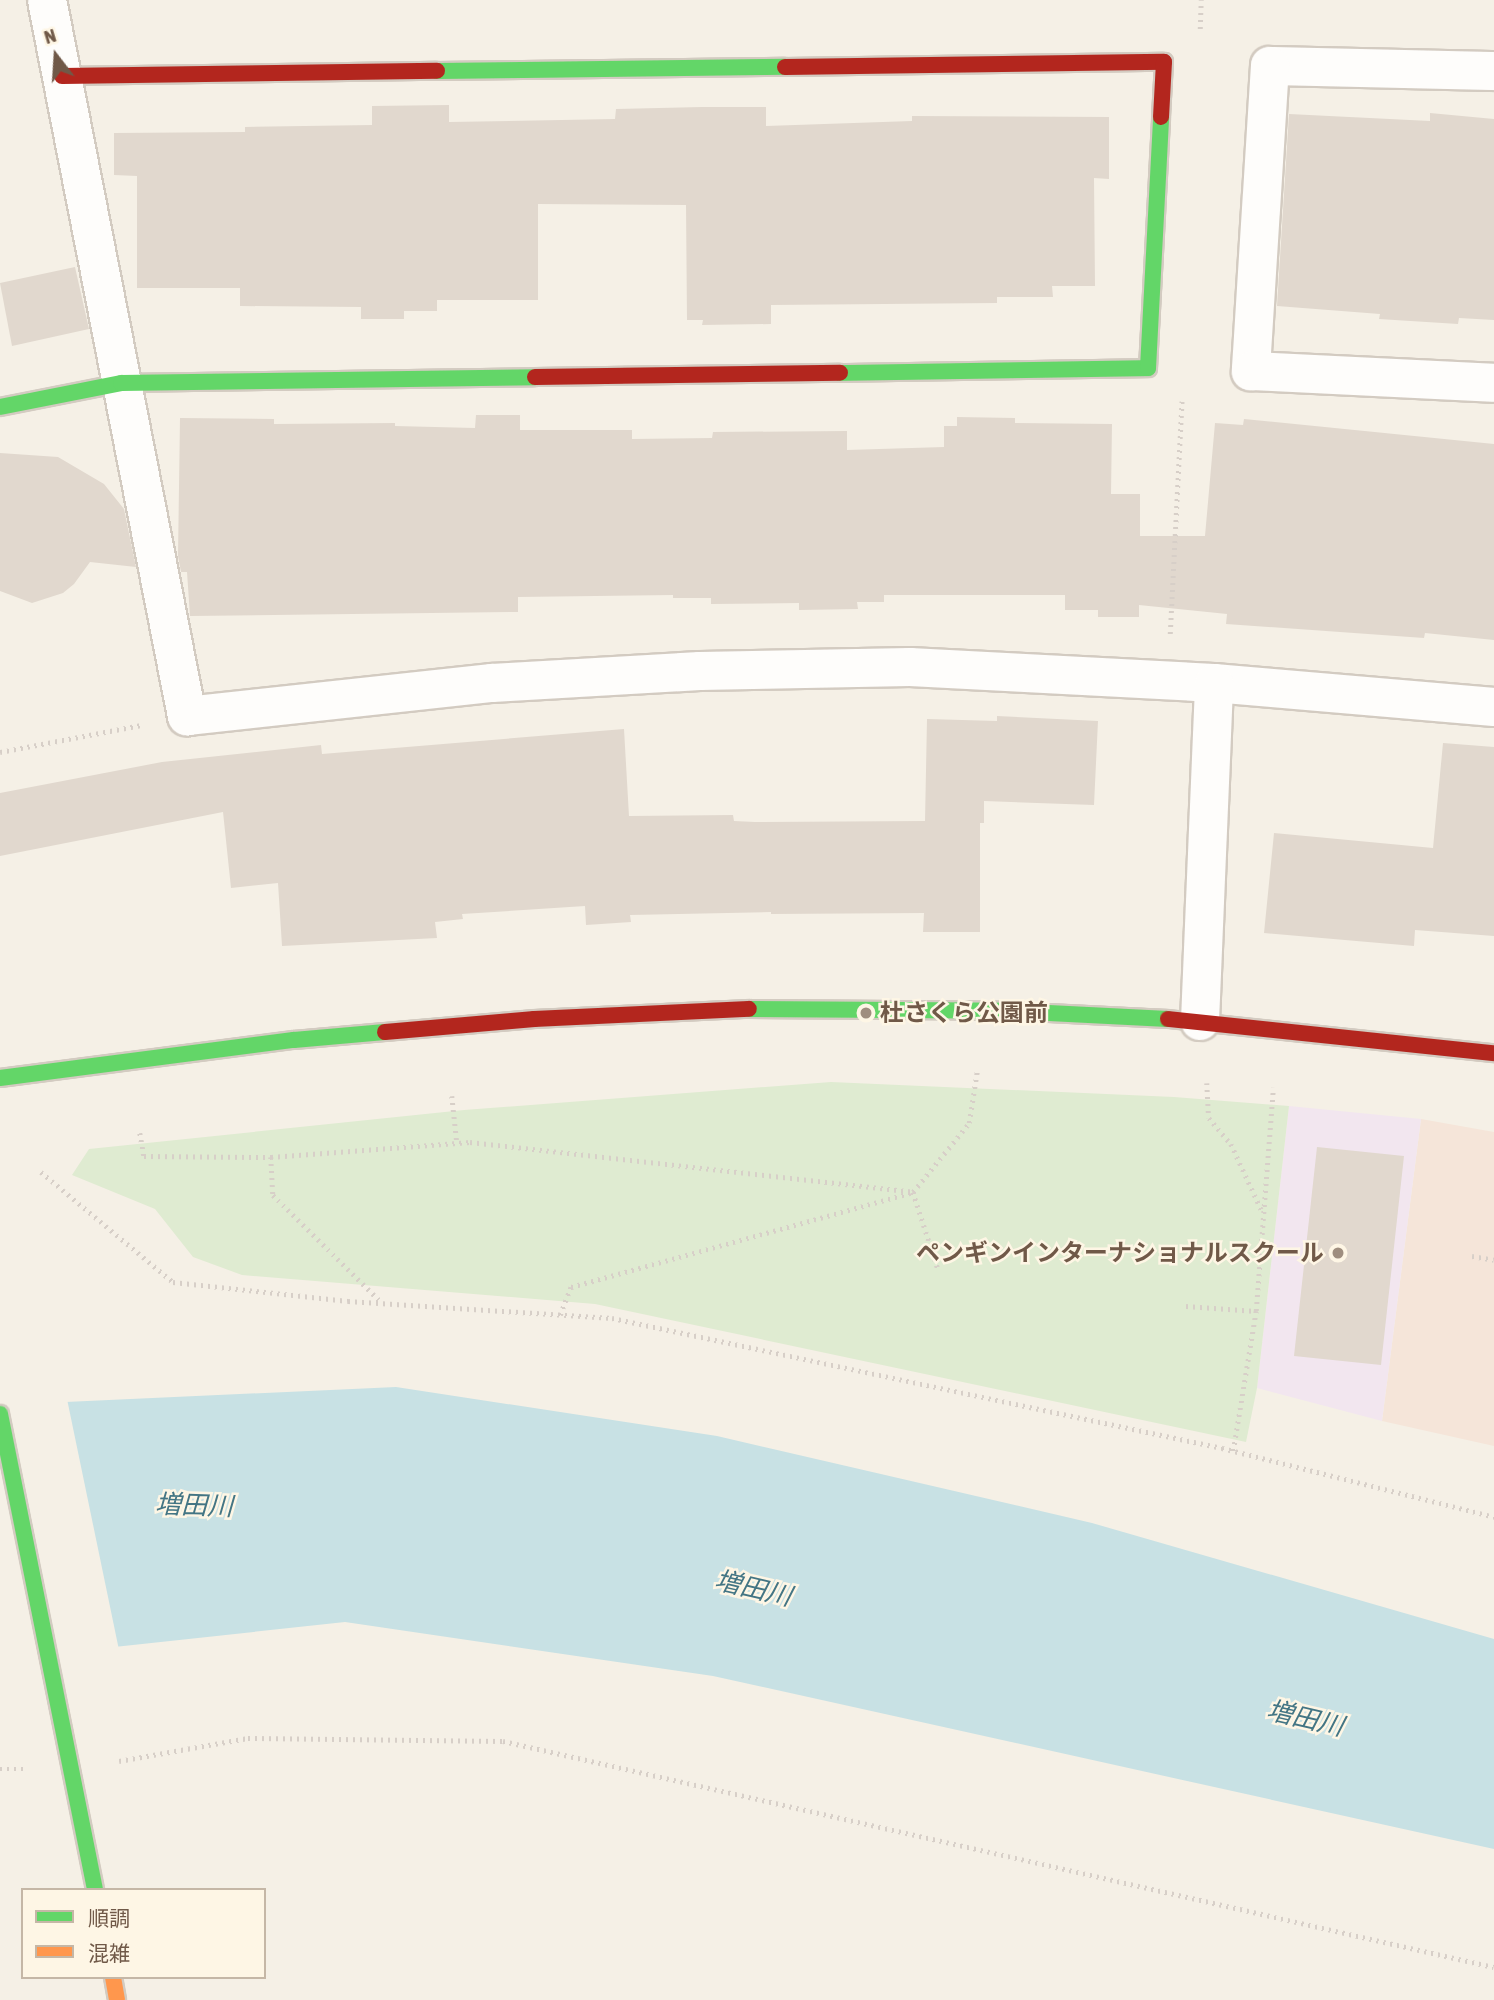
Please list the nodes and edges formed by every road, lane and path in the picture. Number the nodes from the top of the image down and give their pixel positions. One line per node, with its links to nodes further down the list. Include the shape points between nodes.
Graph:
1 (47, 0): 3 (street)
2 (1494, 71): 5 (street, via 1270,66 1251,371)
3 (62, 76): 4 (street); 4 (street, via 1164,62 1148,368)
4 (121, 383): 6 (street); 9 (street)
5 (1494, 383)
6 (0, 407)
7 (1214, 683): 8 (street); 9 (street, via 910,667 700,671 492,684); 11 (street)
8 (1494, 707)
9 (187, 716): 10 (path)
10 (0, 752)
11 (1200, 1021): 12 (street); 14 (street, via 1009,1011 749,1009 534,1019 294,1040)
12 (1494, 1052)
13 (977, 1072): 22 (path, via 969,1123)
14 (0, 1078)
15 (1207, 1083): 23 (path, via 1209,1118 1231,1144)
16 (1273, 1088): 23 (path)
17 (452, 1096): 19 (path)
18 (140, 1132): 20 (path, via 144,1156)
19 (457, 1143): 20 (path); 22 (path)
20 (271, 1157): 27 (path, via 273,1195)
21 (41, 1172): 27 (path, via 173,1282)
22 (913, 1192): 26 (path); 30 (path, via 571,1287)
23 (1263, 1214): 29 (path)
24 (1472, 1256): 25 (path)
25 (1494, 1260)
26 (938, 1269)
27 (381, 1302): 30 (path)
28 (1186, 1306): 29 (path)
29 (1255, 1311): 32 (path)
30 (560, 1315): 32 (path, via 612,1318)
31 (0, 1413): 34 (street)
32 (1233, 1451): 33 (path)
33 (1494, 1517)
34 (71, 1769): 35 (street); 36 (path, via 248,1738 503,1741)
35 (95, 1888)
36 (1494, 1967)
37 (113, 1979): 38 (street)
38 (117, 2000)

